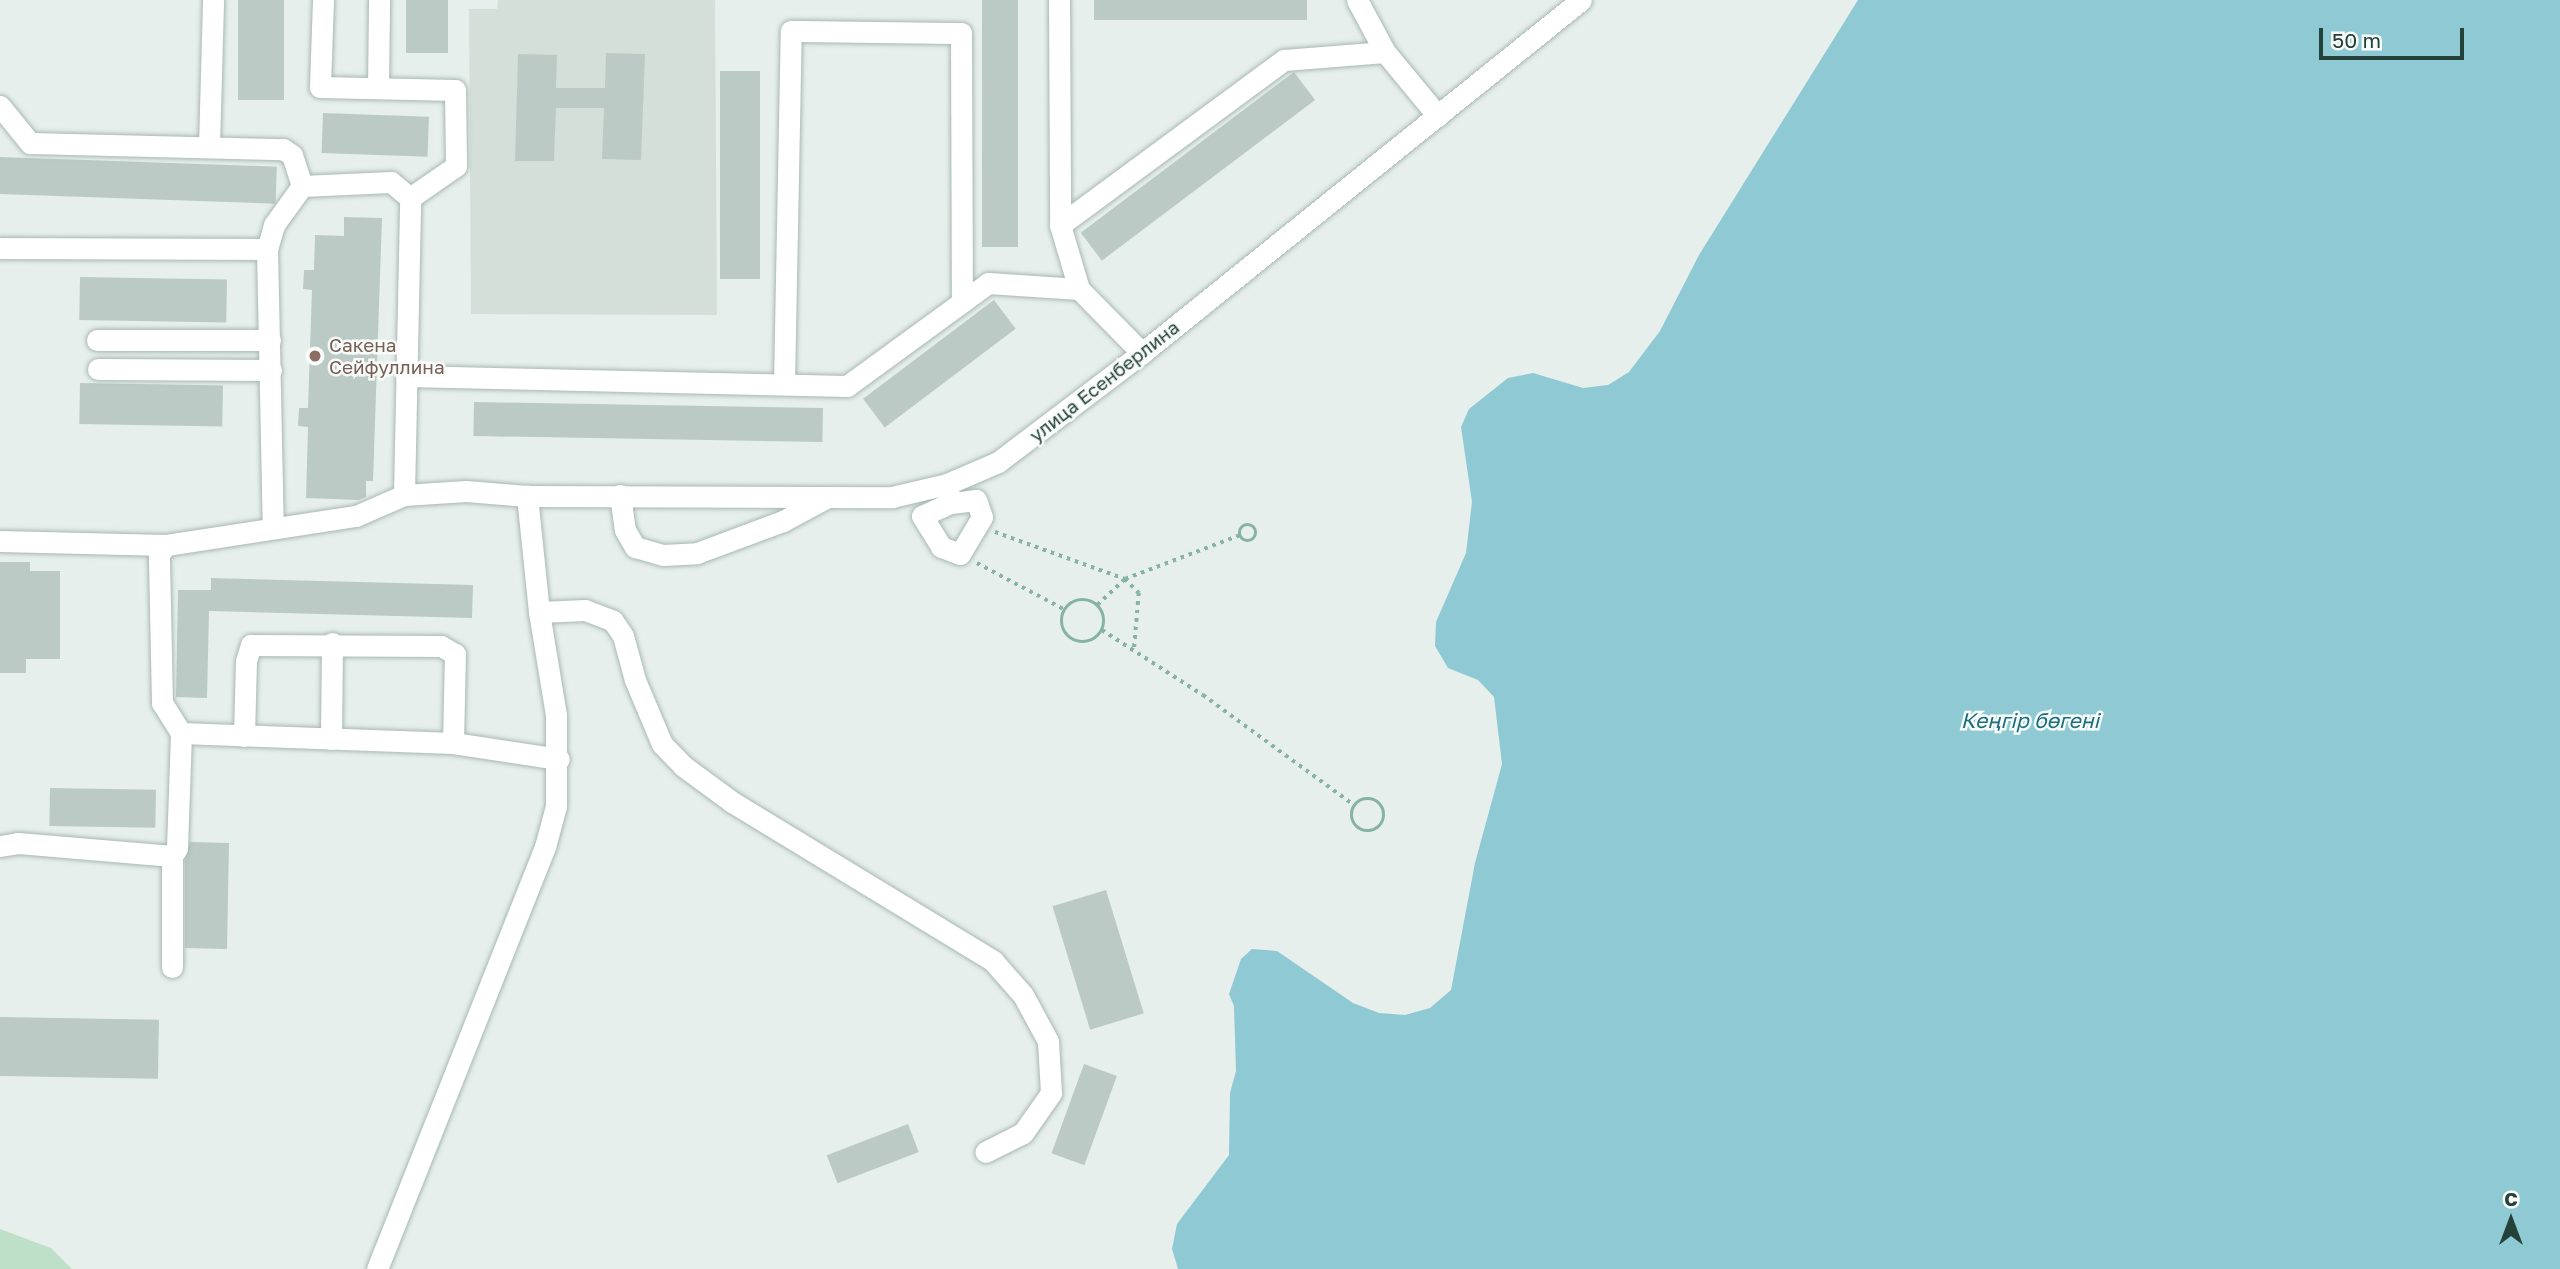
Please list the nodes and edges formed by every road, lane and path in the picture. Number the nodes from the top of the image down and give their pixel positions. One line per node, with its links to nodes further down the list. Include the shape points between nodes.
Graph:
1 (214, 0): 11 (street)
2 (323, 0): 8 (street, via 320,87)
3 (379, 0): 8 (street)
4 (1059, 0): 14 (street)
5 (1357, 0): 7 (street)
6 (1581, 0): 10 (street, улица Есенберлина)
7 (1385, 52): 10 (street); 14 (street, via 1284,60)
8 (378, 88): 13 (street, via 455,90 456,166)
9 (0, 106): 11 (street, via 30,143)
10 (1438, 116): 21 (street, улица Есенберлина)
11 (209, 146): 12 (street, via 283,149 292,155)
12 (302, 186): 13 (street, via 391,182); 16 (street, via 274,225)
13 (410, 198): 24 (street)
14 (1060, 225): 17 (street)
15 (0, 248): 16 (street)
16 (267, 249): 20 (street)
17 (1079, 289): 18 (street, via 988,284); 21 (street)
18 (962, 302): 25 (street, via 847,386); 25 (street, via 961,33 790,31)
19 (97, 340): 20 (street)
20 (270, 340): 23 (street)
21 (1142, 353): 26 (street, улица Есенберлина, via 998,462)
22 (98, 369): 23 (street)
23 (271, 370): 32 (street)
24 (406, 376): 25 (street); 27 (street)
25 (784, 384)
26 (948, 494): 30 (street, улица Есенберлина); 31 (street, via 976,500 982,517); 36 (street, via 922,516 941,547)
27 (404, 495): 29 (street, улица Есенберлина, via 466,491); 32 (street, улица Есенберлина, via 356,516)
28 (620, 495): 29 (street, улица Есенберлина); 30 (street, улица Есенберлина); 30 (street, via 625,530 635,547 663,555 697,552 783,521)
29 (527, 496): 40 (street)
30 (828, 497)
31 (977, 526): 36 (street); 37 (path)
32 (273, 527): 35 (street, улица Есенберлина)
33 (1240, 535): 33 (path, via 1246,525 1256,532 1251,541); 37 (path)
34 (0, 541): 35 (street, улица Есенберлина)
35 (166, 545): 44 (street, via 159,554 162,703)
36 (960, 554): 39 (path)
37 (1125, 579): 38 (path); 43 (path, via 1139,593)
38 (1097, 605): 39 (path, via 1079,600); 41 (path, via 1104,616)
39 (1065, 610): 41 (path, via 1063,626 1071,638 1092,640)
40 (539, 612): 48 (street); 53 (street, via 585,610 612,621 623,636 635,680 662,744 683,766 732,802 993,961 1023,995 1048,1041 1051,1093 1023,1133)
41 (1102, 630): 43 (path)
42 (332, 643): 45 (street, via 251,645 246,661); 46 (street); 47 (street, via 453,649)
43 (1134, 652): 49 (path, via 1203,695)
44 (181, 733): 45 (street); 51 (street, via 177,848)
45 (244, 736): 46 (street)
46 (331, 739): 47 (street)
47 (453, 743): 48 (street)
48 (559, 759): 54 (street, via 556,806 545,847)
49 (1355, 806): 49 (path, via 1353,819 1358,827 1368,830 1381,823 1384,813 1375,800 1365,799)
50 (0, 846): 51 (street, via 18,843)
51 (172, 856): 52 (street)
52 (172, 967)
53 (985, 1152)
54 (377, 1269)

